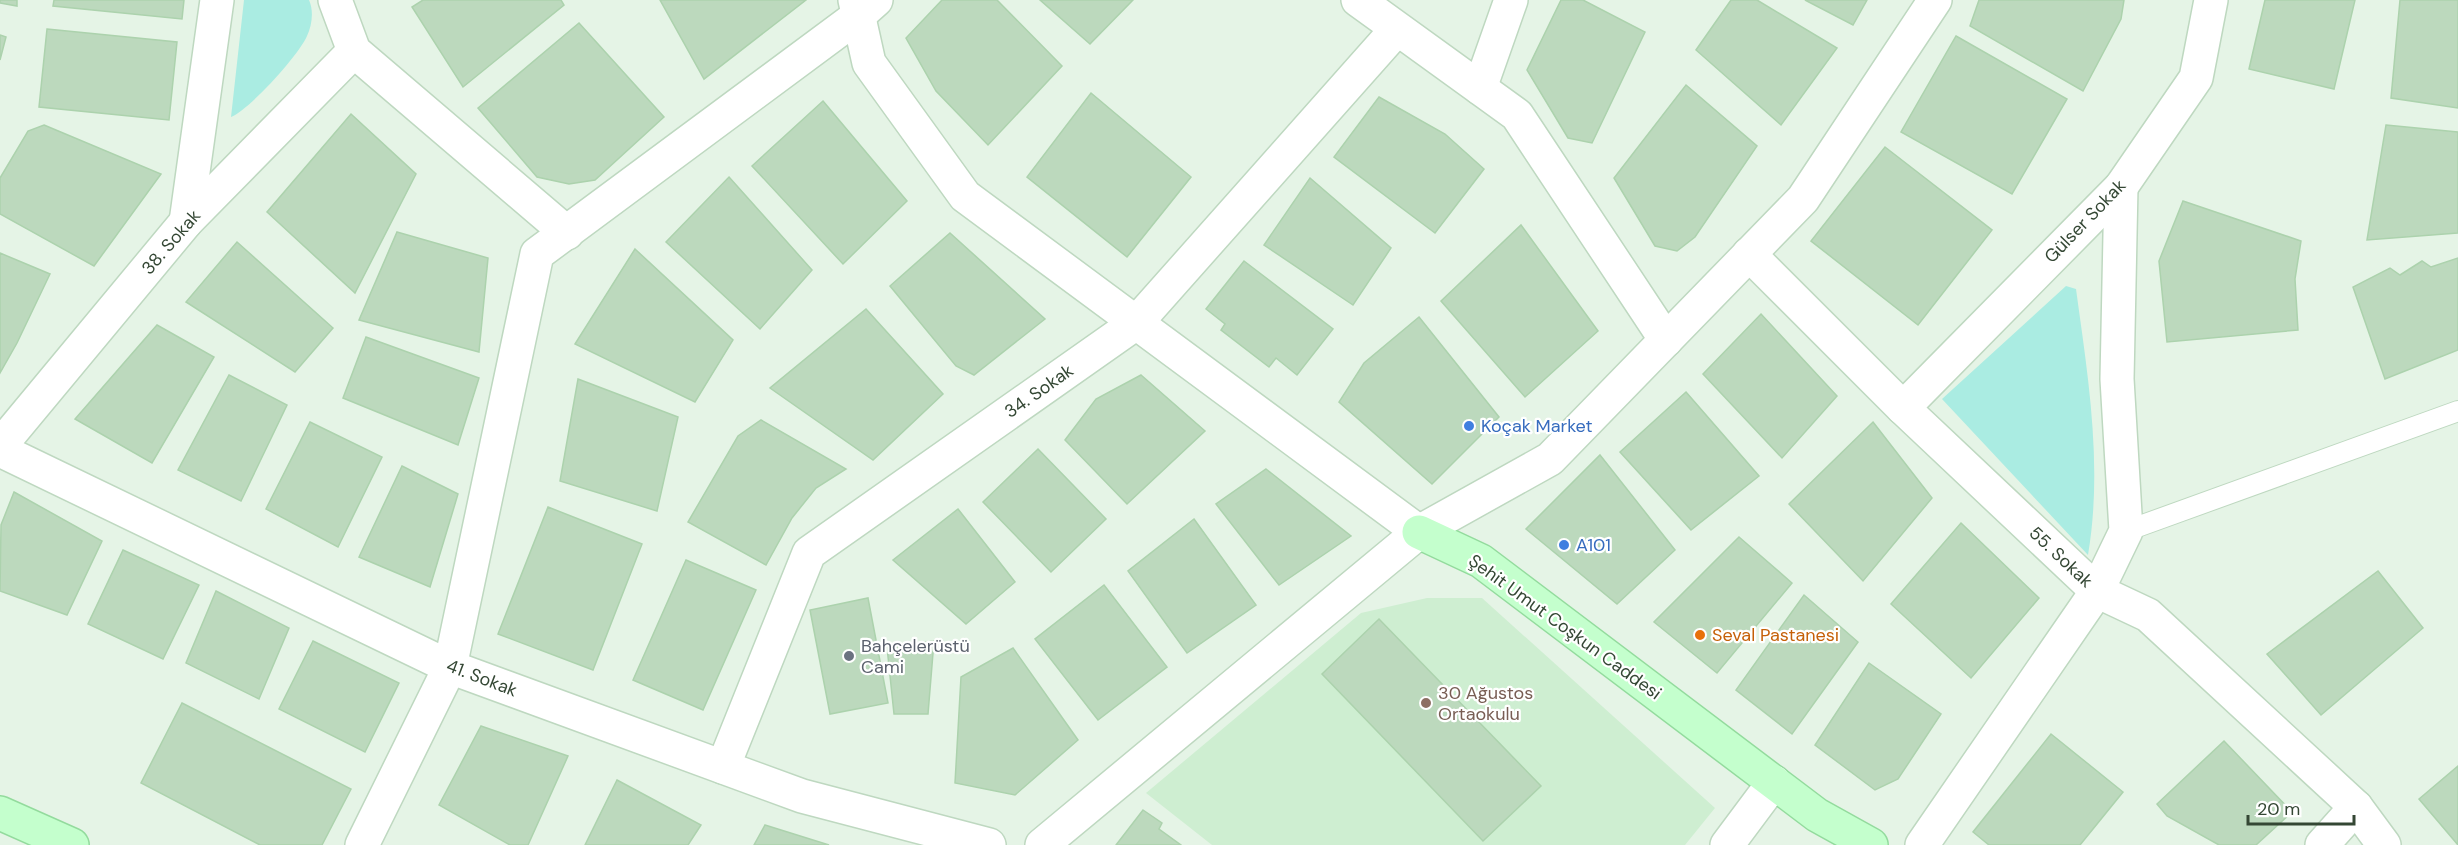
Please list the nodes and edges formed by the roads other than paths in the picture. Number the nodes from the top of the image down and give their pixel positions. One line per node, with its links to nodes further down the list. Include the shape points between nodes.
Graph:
1 (217, 0): 12 (street)
2 (335, 0): 9 (street)
3 (1358, 0): 8 (street)
4 (1511, 0): 10 (street)
5 (1935, 0): 14 (street, via 1803,199)
6 (2211, 0): 11 (street, Gülser Sokak, via 2196,78)
7 (863, 5): 13 (street); 15 (street, via 869,63 965,196)
8 (1398, 29): 10 (street); 15 (street, 34. Sokak)
9 (354, 51): 12 (street, 38. Sokak); 13 (street)
10 (1480, 88): 16 (street, via 1517,115)
11 (2121, 187): 17 (street, Gülser Sokak); 20 (street, via 2117,379)
12 (186, 222): 19 (street, 38. Sokak)
13 (567, 233): 23 (street, via 537,254)
14 (1749, 254): 16 (street); 17 (street, 55. Sokak)
15 (1136, 323): 21 (street); 24 (street, 34. Sokak, via 810,553)
16 (1666, 340): 21 (street, via 1550,459)
17 (1904, 408): 22 (street, 55. Sokak)
18 (2458, 411): 20 (lane)
19 (0, 448): 23 (street, 41. Sokak)
20 (2126, 531): 22 (street)
21 (1419, 532): 25 (street, Şehit Umut Coşkun Caddesi, via 1481,561); 31 (street)
22 (2097, 591): 26 (street, 55. Sokak, via 2148,615); 34 (street)
23 (450, 667): 24 (street, 41. Sokak); 29 (street)
24 (723, 767): 30 (street, 41. Sokak, via 802,796)
25 (1774, 782): 32 (street); 33 (street, Şehit Umut Coşkun Caddesi, via 1817,814)
26 (2356, 807): 35 (street); 36 (street, 55. Sokak)
27 (0, 813): 28 (street)
28 (72, 845)
29 (362, 845)
30 (989, 845)
31 (1042, 845)
32 (1727, 845)
33 (1871, 845)
34 (1922, 845)
35 (2322, 845)
36 (2384, 845)

